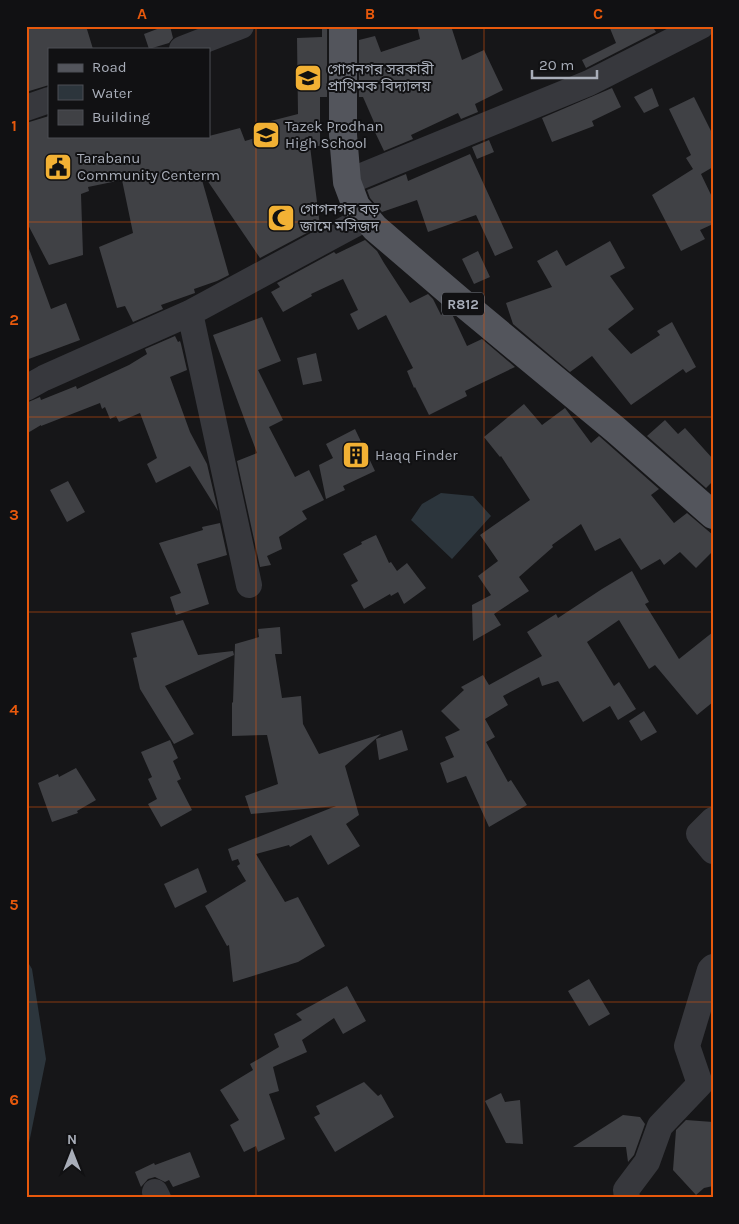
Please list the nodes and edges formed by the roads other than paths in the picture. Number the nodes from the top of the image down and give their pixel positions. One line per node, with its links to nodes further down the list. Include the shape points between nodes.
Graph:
1 (241, 26): 4 (street)
2 (343, 26): 7 (main road, R812, via 342,135)
3 (701, 26): 7 (street, via 589,83)
4 (185, 48)
5 (48, 100): 6 (street)
6 (26, 108)
7 (347, 182): 8 (main road, R812, via 356,206)
8 (366, 218): 9 (street); 11 (main road, R812)
9 (190, 313): 10 (street); 12 (street)
10 (26, 388)
11 (713, 515)
12 (249, 585)
13 (713, 820): 14 (street, via 699,834)
14 (713, 850)
15 (713, 967): 16 (street, via 687,1046 700,1084 660,1126 647,1162 626,1190)
16 (627, 1198)

